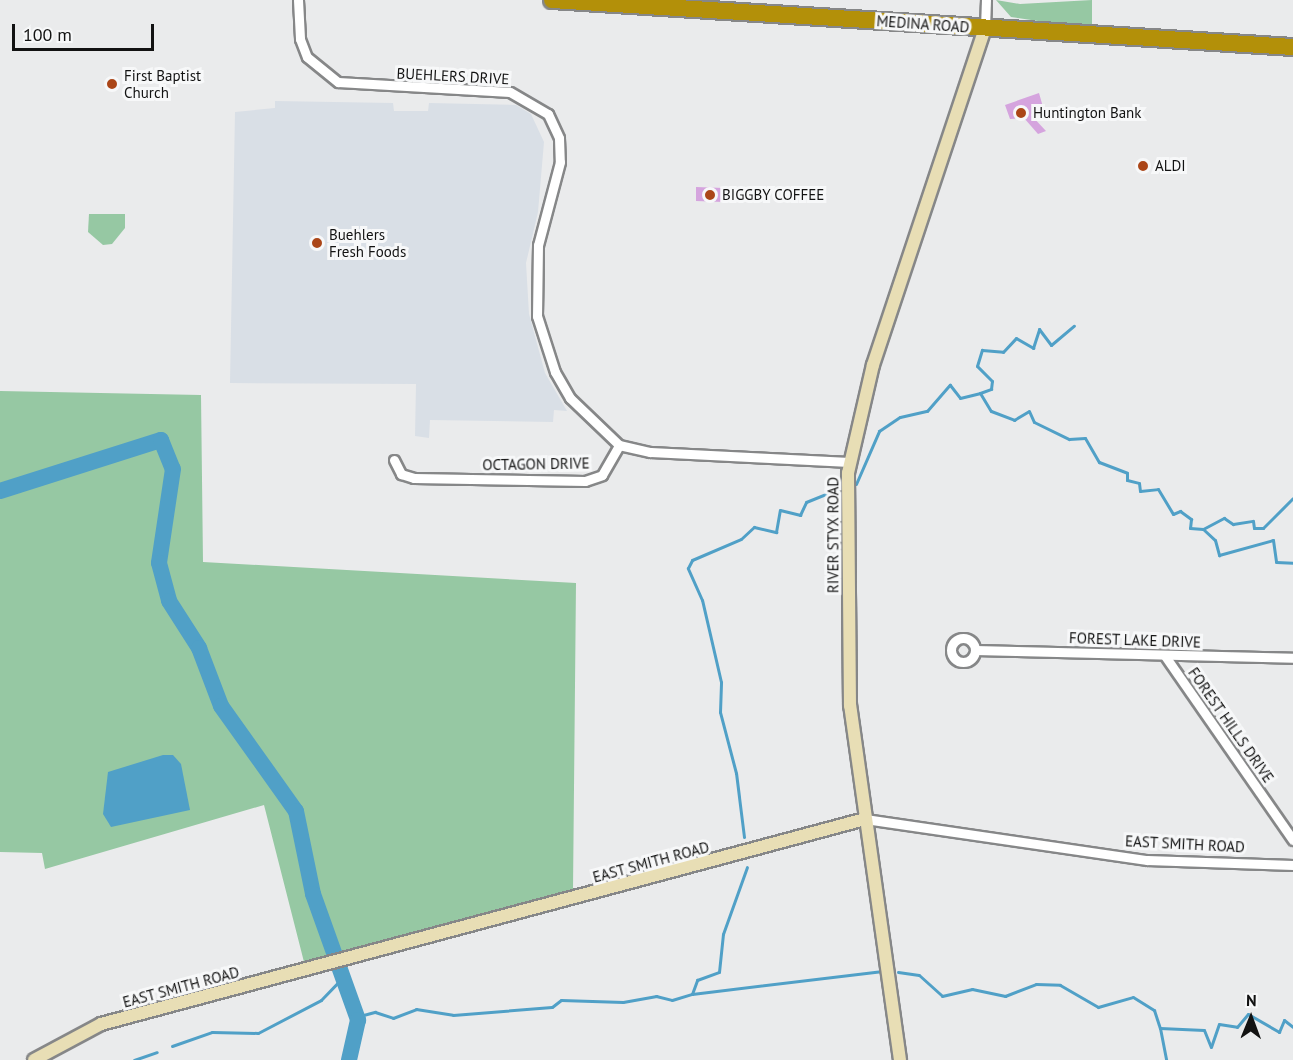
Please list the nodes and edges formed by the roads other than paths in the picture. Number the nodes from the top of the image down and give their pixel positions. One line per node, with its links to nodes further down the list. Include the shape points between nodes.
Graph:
1 (298, 0): 6 (street, BUEHLERS DRIVE, via 300,39 307,57 338,82 510,92 548,114 559,138 560,162 538,245 537,316 555,372 570,398)
2 (552, 0): 4 (highway, MEDINA ROAD)
3 (986, 0): 4 (street)
4 (985, 28): 5 (highway, MEDINA ROAD); 8 (street, RIVER STYX ROAD, via 873,365)
5 (1293, 47)
6 (618, 445): 7 (street, OCTAGON DRIVE, via 602,475 585,481 414,478 401,474); 8 (street, via 650,452)
7 (394, 460)
8 (850, 462): 12 (street, RIVER STYX ROAD, via 850,706)
9 (975, 650): 10 (street, FOREST LAKE DRIVE)
10 (1165, 656): 11 (street, FOREST LAKE DRIVE); 13 (street, FOREST HILLS DRIVE)
11 (1293, 658)
12 (865, 819): 14 (street, EAST SMITH ROAD, via 1147,860); 15 (street, EAST SMITH ROAD, via 101,1024); 16 (street, RIVER STYX ROAD)
13 (1293, 840)
14 (1293, 865)
15 (34, 1060)
16 (900, 1060)

